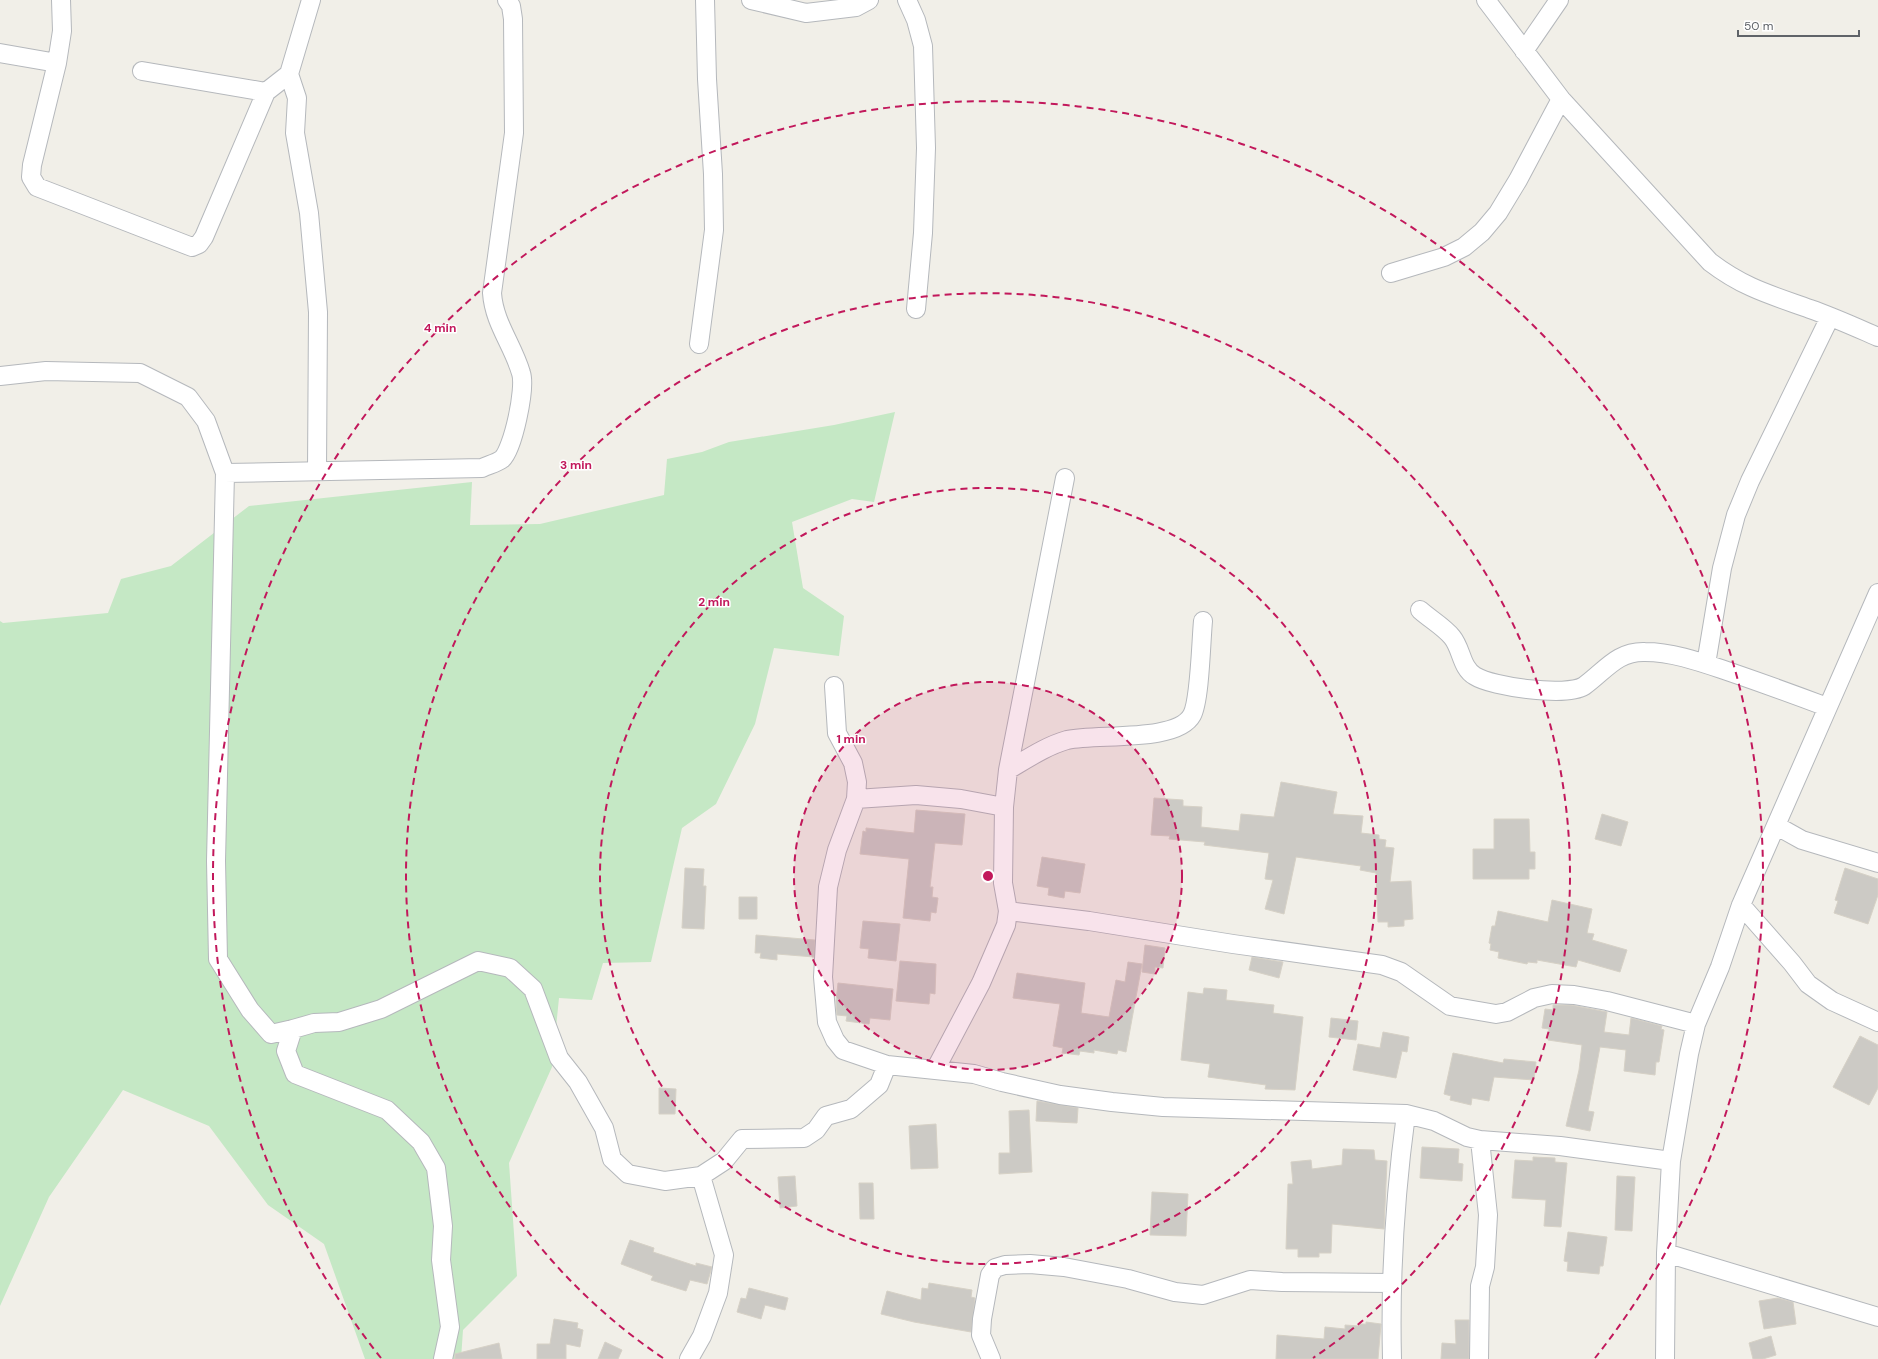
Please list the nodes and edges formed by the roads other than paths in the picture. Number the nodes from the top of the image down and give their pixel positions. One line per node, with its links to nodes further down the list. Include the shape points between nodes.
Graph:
1 (61, 0): 12 (street, via 62,31)
2 (311, 0): 14 (street)
3 (507, 0): 23 (street, via 511,6 513,19 514,132 492,292 493,308 522,375 513,438 502,459 482,468)
4 (705, 0): 21 (street, via 714,230)
5 (751, 0): 6 (street, via 806,14 856,7)
6 (869, 0)
7 (907, 0): 18 (street, via 923,46 926,148 923,233)
8 (1486, 0): 10 (street)
9 (1559, 0): 10 (street)
10 (1524, 51): 16 (street)
11 (0, 53): 12 (street)
12 (57, 64): 15 (street, via 32,165 31,177 37,187 192,247 199,244 204,237)
13 (142, 71): 15 (street)
14 (289, 74): 15 (street); 23 (street, via 297,98 296,133 309,213 318,312)
15 (266, 92)
16 (1561, 99): 17 (street, via 1518,180 1498,213 1482,232 1444,257); 19 (street, via 1710,262 1729,277 1750,287)
17 (1391, 273)
18 (916, 309)
19 (1830, 317): 20 (street); 29 (street, via 1736,515 1722,568)
20 (1878, 337)
21 (699, 344)
22 (0, 376): 24 (street, via 46,371 140,374 188,397 206,421)
23 (318, 471): 24 (street)
24 (225, 473): 41 (street, via 216,861 218,959 250,1010 271,1034)
25 (1065, 478): 32 (street)
26 (1878, 592): 31 (street)
27 (1420, 610): 29 (street, via 1452,638 1465,665 1474,676 1507,687 1570,690 1582,687 1629,652 1675,655)
28 (1203, 621): 32 (street, via 1195,702 1192,715 1182,726 1162,732 1068,740 1043,749)
29 (1706, 664): 31 (street)
30 (834, 686): 33 (street, via 837,732 853,763 857,782)
31 (1827, 707): 35 (street)
32 (1008, 770): 34 (street)
33 (856, 799): 34 (street, via 916,796 961,799); 42 (street, via 828,887 823,977 827,1022 843,1050)
34 (1004, 807): 38 (street, via 1003,883)
35 (1777, 826): 36 (street, via 1802,840); 37 (street)
36 (1878, 863)
37 (1741, 905): 39 (street, via 1808,984 1832,1001); 40 (street, via 1720,967)
38 (1008, 911): 40 (street, via 1382,965 1401,972 1450,1006 1482,1012 1507,1012 1534,998 1552,994 1574,995); 43 (street, via 1006,925 981,982)
39 (1878, 1022)
40 (1696, 1024): 46 (street)
41 (293, 1029): 47 (street, via 325,1021 339,1022 381,1009 478,962 510,968 532,989 559,1058 578,1082 604,1128 612,1160 628,1174 666,1181); 51 (street, via 286,1051 294,1074 388,1110 421,1142 436,1168 443,1226 441,1260 450,1326)
42 (886, 1065): 43 (street); 47 (street, via 879,1085 851,1108 826,1116 816,1130 804,1138 742,1139 724,1162)
43 (935, 1070): 44 (street, via 974,1074 1060,1095 1163,1107)
44 (1406, 1114): 45 (street, via 1434,1121 1467,1137); 49 (street, via 1398,1177)
45 (1480, 1140): 46 (street, via 1560,1146); 55 (street, via 1488,1215 1485,1267 1480,1286)
46 (1671, 1161): 48 (street)
47 (701, 1176): 52 (street, via 724,1254 718,1293 702,1336)
48 (1666, 1253): 50 (street); 56 (street)
49 (1392, 1283): 53 (street, via 1250,1280 1203,1295 1175,1292 1128,1279 1064,1267 1005,1265 996,1268 990,1275 982,1319 982,1335); 54 (street)
50 (1878, 1317)
51 (443, 1359)
52 (689, 1359)
53 (991, 1359)
54 (1392, 1359)
55 (1480, 1359)
56 (1665, 1359)

